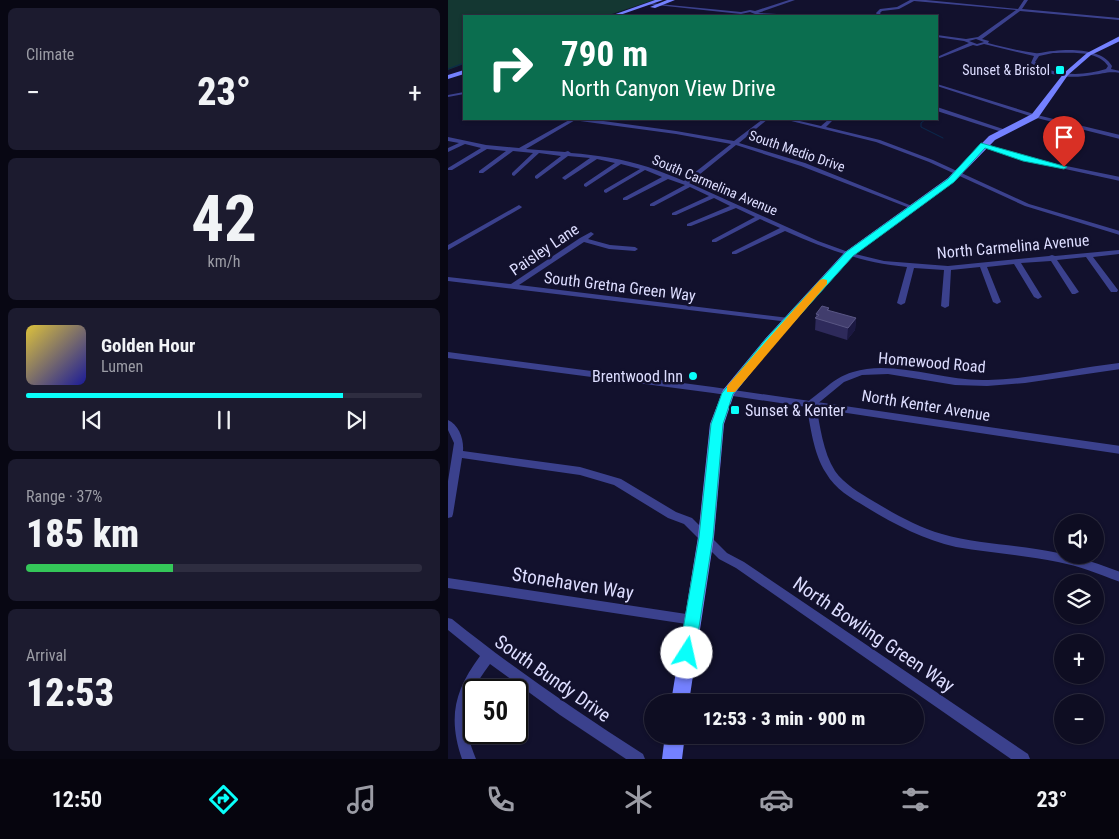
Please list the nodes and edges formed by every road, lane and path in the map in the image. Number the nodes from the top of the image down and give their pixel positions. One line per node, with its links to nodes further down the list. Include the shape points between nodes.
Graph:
1 (660, 0): 6 (main road)
2 (672, 0): 7 (main road)
3 (793, 0): 10 (street)
4 (914, 0): 8 (street); 9 (street)
5 (1026, 0): 9 (street)
6 (648, 4): 7 (street); 11 (main road)
7 (656, 6): 12 (main road); 13 (street)
8 (898, 8): 16 (street, via 896,13)
9 (1019, 10): 17 (street); 19 (street)
10 (757, 13): 13 (street); 14 (street); 15 (street)
11 (616, 15)
12 (628, 15)
13 (744, 15)
14 (754, 15)
15 (773, 15)
16 (885, 15)
17 (1120, 19)
18 (938, 34): 21 (street)
19 (980, 38): 21 (street); 23 (street, via 987,40)
20 (1120, 38): 24 (main road)
21 (966, 40): 22 (street)
22 (971, 44): 23 (street); 26 (street)
23 (986, 44): 25 (street)
24 (1089, 54): 25 (street); 28 (street, via 1108,62); 32 (main road)
25 (1037, 55): 32 (street, via 1033,62 1036,66)
26 (938, 58)
27 (463, 67): 31 (main road)
28 (1108, 70): 30 (street); 32 (street, via 1087,75)
29 (463, 72): 33 (main road)
30 (1120, 72)
31 (448, 73)
32 (1066, 74): 38 (main road)
33 (448, 77)
34 (938, 86): 38 (street)
35 (463, 93): 36 (street)
36 (448, 96)
37 (938, 109): 45 (street)
38 (1035, 116): 45 (main road); 46 (street)
39 (572, 120): 53 (street)
40 (587, 120): 49 (street, South Medio Drive)
41 (765, 120): 49 (street)
42 (799, 120): 44 (street)
43 (831, 120): 44 (street)
44 (824, 126): 62 (street, via 911,152)
45 (1004, 131): 50 (main road)
46 (1120, 137)
47 (448, 139): 48 (street, South Carmelina Avenue)
48 (463, 143): 51 (street, South Carmelina Avenue); 52 (street)
49 (735, 144): 67 (street); 75 (street, South Medio Drive, via 790,160)
50 (984, 145): 62 (main road); 66 (street, via 1026,159)
51 (486, 147): 53 (street, South Carmelina Avenue); 59 (street)
52 (448, 150)
53 (516, 150): 54 (street, South Carmelina Avenue); 60 (street)
54 (538, 151): 55 (street, South Carmelina Avenue); 61 (street)
55 (568, 153): 56 (street, South Carmelina Avenue); 64 (street)
56 (596, 157): 57 (street, South Carmelina Avenue); 65 (street)
57 (621, 162): 58 (street, South Carmelina Avenue); 68 (street)
58 (645, 168): 63 (street, South Carmelina Avenue); 69 (street)
59 (450, 169)
60 (481, 172)
61 (514, 174)
62 (957, 174): 75 (main road); 80 (street, via 1034,207)
63 (668, 176): 67 (street, South Carmelina Avenue); 71 (street)
64 (537, 177)
65 (565, 178)
66 (1120, 179)
67 (687, 184): 70 (street, South Carmelina Avenue); 72 (street)
68 (586, 185)
69 (606, 192)
70 (713, 196): 74 (street, South Carmelina Avenue); 76 (street)
71 (625, 199)
72 (652, 205)
73 (519, 206): 84 (street)
74 (735, 206): 77 (street, South Carmelina Avenue); 78 (street)
75 (914, 208): 88 (main road)
76 (674, 214)
77 (759, 217): 79 (street, South Carmelina Avenue); 83 (street)
78 (689, 226)
79 (785, 228): 87 (street); 88 (street, South Carmelina Avenue)
80 (1120, 233)
81 (591, 234): 82 (street, Paisley Lane)
82 (582, 239): 85 (street, via 609,247); 96 (street, Paisley Lane)
83 (714, 241)
84 (448, 248)
85 (635, 249)
86 (1120, 252): 89 (street, North Carmelina Avenue)
87 (734, 253)
88 (849, 254): 93 (street, North Carmelina Avenue); 103 (main road)
89 (1086, 254): 90 (street, North Carmelina Avenue); 97 (street)
90 (1052, 257): 91 (street, North Carmelina Avenue); 98 (street)
91 (1016, 261): 92 (street, North Carmelina Avenue); 99 (street)
92 (983, 265): 94 (street, North Carmelina Avenue); 100 (street)
93 (911, 267): 94 (street, North Carmelina Avenue); 101 (street)
94 (948, 268): 102 (street)
95 (448, 279): 96 (street, South Gretna Green Way)
96 (512, 287): 103 (street, South Gretna Green Way)
97 (1114, 290)
98 (1075, 292)
99 (1038, 297)
100 (997, 302)
101 (901, 303)
102 (945, 306)
103 (789, 320): 106 (main road)
104 (448, 355): 106 (street, North Kenter Avenue)
105 (1120, 366): 107 (street, Homewood Road, via 1020,381 968,383 881,370 861,372 844,378)
106 (728, 393): 107 (street, North Kenter Avenue); 113 (main road, via 717,424)
107 (811, 404): 109 (street, North Kenter Avenue); 114 (street, via 830,472 847,488 896,520 955,542 1042,553)
108 (448, 423): 110 (street, via 459,443)
109 (1120, 450)
110 (458, 454): 111 (street); 113 (street, North Bowling Green Way, via 603,476 688,521)
111 (451, 474): 112 (street)
112 (448, 514)
113 (706, 537): 116 (main road); 124 (street, North Bowling Green Way, via 723,556)
114 (1120, 577)
115 (448, 583): 116 (street, Stonehaven Way)
116 (692, 620): 119 (main road)
117 (448, 623): 118 (street, South Bundy Drive)
118 (488, 656): 121 (street, via 462,688 452,712 450,731 458,748); 122 (street, South Bundy Drive)
119 (681, 694)
120 (674, 744): 123 (main road)
121 (469, 759)
122 (638, 759)
123 (672, 759)
124 (1023, 759)

